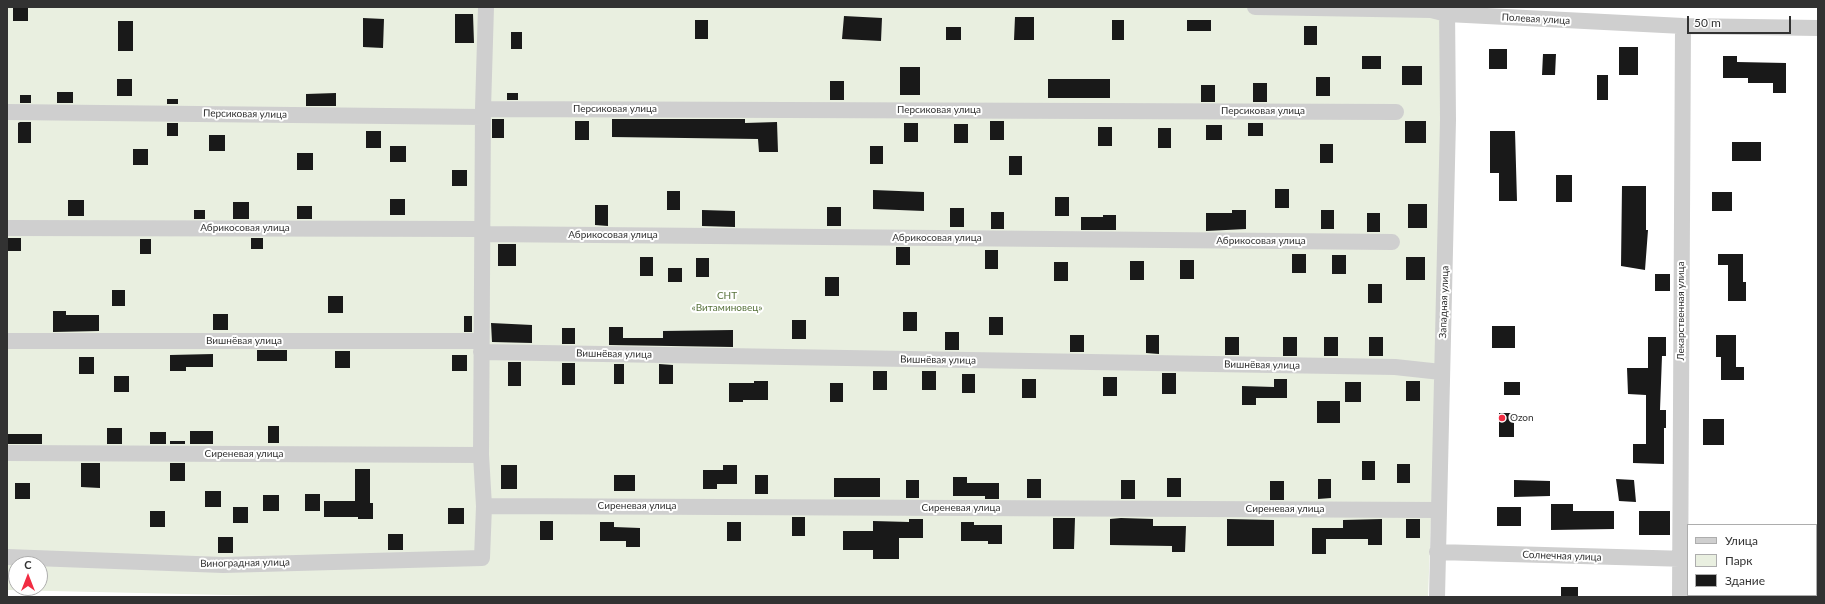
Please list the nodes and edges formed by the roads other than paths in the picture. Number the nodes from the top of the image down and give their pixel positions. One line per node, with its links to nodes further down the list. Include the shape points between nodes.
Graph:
1 (486, 7): 8 (street)
2 (1255, 7): 3 (street, Полевая улица)
3 (1447, 11): 4 (street, Полевая улица); 14 (street, Западная улица, via 1448,120)
4 (1683, 26): 5 (street, Полевая улица); 21 (street, Лекарственная улица)
5 (1818, 28)
6 (7, 112): 8 (street, Персиковая улица)
7 (1396, 112): 8 (street, Персиковая улица)
8 (483, 113): 10 (street)
9 (7, 228): 10 (street, Абрикосовая улица)
10 (483, 232): 11 (street, Абрикосовая улица); 13 (street)
11 (1392, 242)
12 (7, 341): 13 (street, Вишнёвая улица)
13 (481, 347): 14 (street, Вишнёвая улица, via 1395,367); 16 (street)
14 (1441, 372): 18 (street, Западная улица)
15 (7, 452): 16 (street, Сиреневая улица)
16 (481, 455): 17 (street)
17 (484, 506): 18 (street, Сиреневая улица); 20 (street, Виноградная улица, via 482,558 223,565)
18 (1438, 510): 19 (street, Западная улица)
19 (1437, 552): 21 (street, Солнечная улица); 22 (street, Западная улица)
20 (7, 557)
21 (1684, 559): 23 (street, Лекарственная улица)
22 (1437, 597)
23 (1680, 597)

